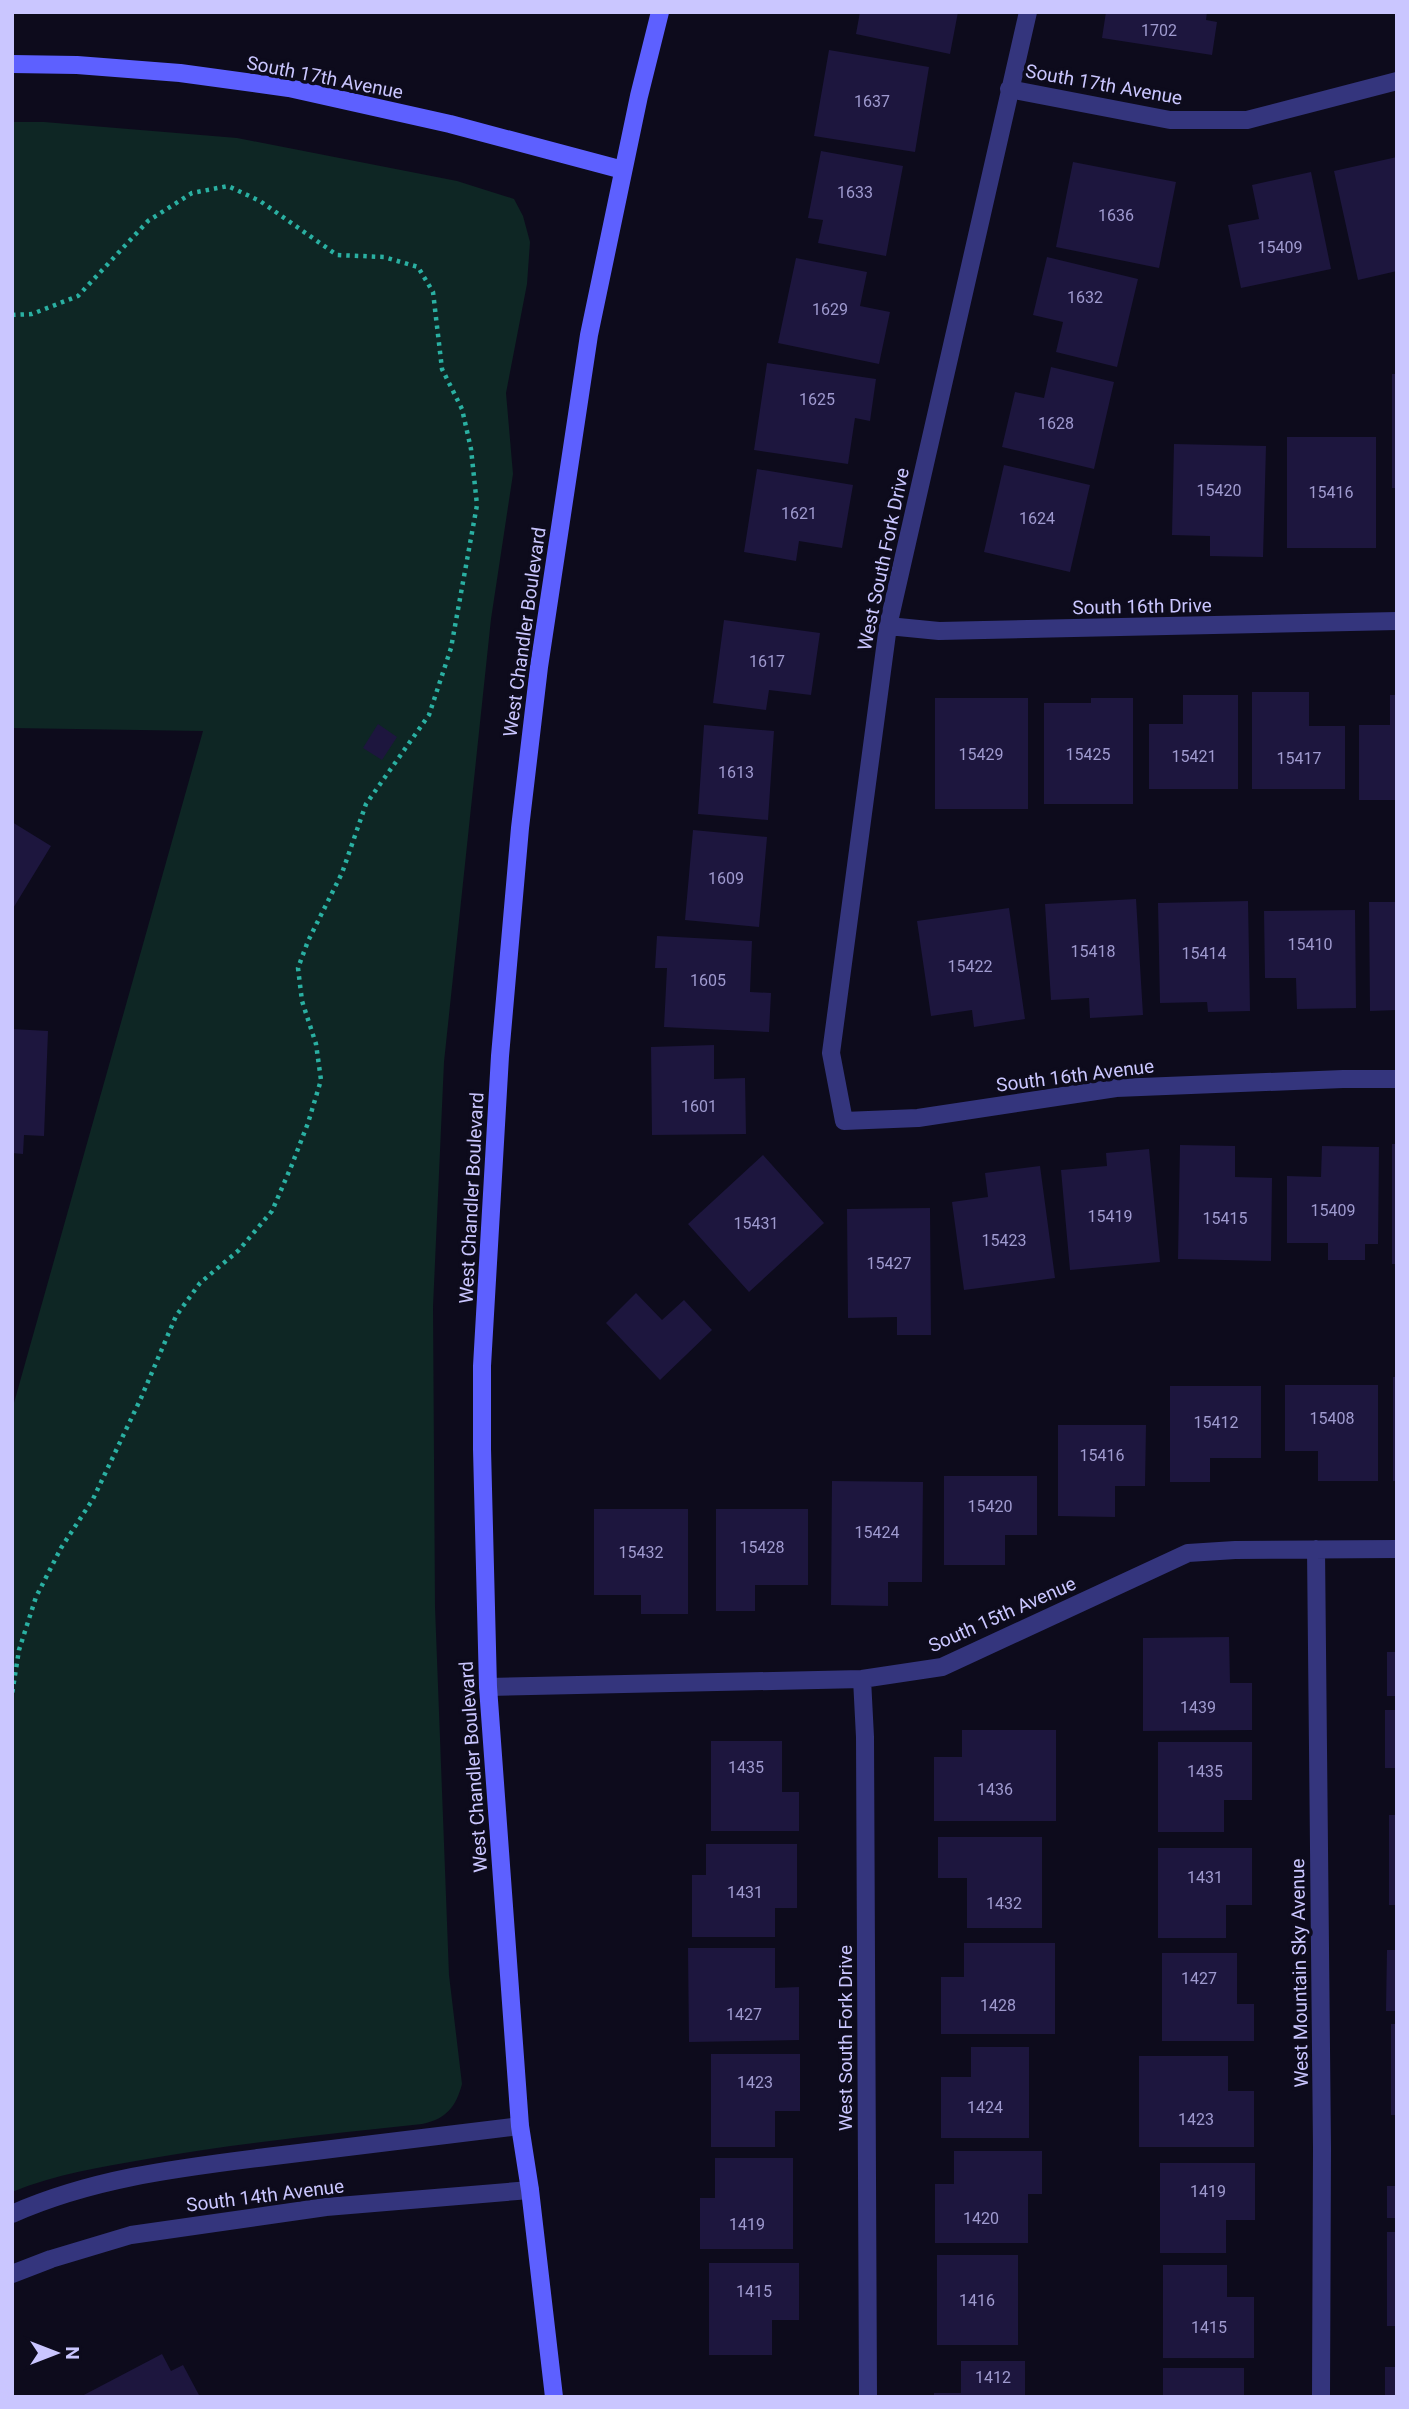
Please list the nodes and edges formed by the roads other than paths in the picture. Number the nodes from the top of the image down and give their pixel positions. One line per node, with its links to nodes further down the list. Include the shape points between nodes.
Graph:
1 (660, 12): 6 (main road, West Chandler Boulevard)
2 (1028, 12): 5 (street, West South Fork Drive)
3 (12, 64): 6 (main road, South 17th Avenue, via 180,73 289,88)
4 (1397, 81): 5 (street, South 17th Avenue, via 1247,120 1170,120)
5 (1009, 89): 8 (street, West South Fork Drive)
6 (623, 170): 14 (main road, West Chandler Boulevard, via 589,335 518,842 482,1366)
7 (1397, 621): 8 (street, South 16th Drive, via 939,631)
8 (888, 626): 10 (street, West South Fork Drive, via 831,1054)
9 (1397, 1079): 10 (street, South 16th Avenue, via 1116,1088 918,1118)
10 (844, 1121)
11 (1316, 1549): 12 (street, South 15th Avenue); 13 (street, South 15th Avenue, via 1188,1553 942,1667); 21 (street, West Mountain Sky Avenue)
12 (1397, 1549)
13 (862, 1679): 14 (street, South 15th Avenue); 20 (street, West South Fork Drive)
14 (488, 1687): 15 (main road, West Chandler Boulevard)
15 (520, 2126): 16 (main road, West Chandler Boulevard); 17 (street, South 14th Avenue, via 118,2179)
16 (530, 2190): 18 (street, South 14th Avenue, via 326,2207 131,2235); 19 (main road, West Chandler Boulevard)
17 (12, 2214)
18 (12, 2274)
19 (554, 2397)
20 (868, 2397)
21 (1321, 2397)

